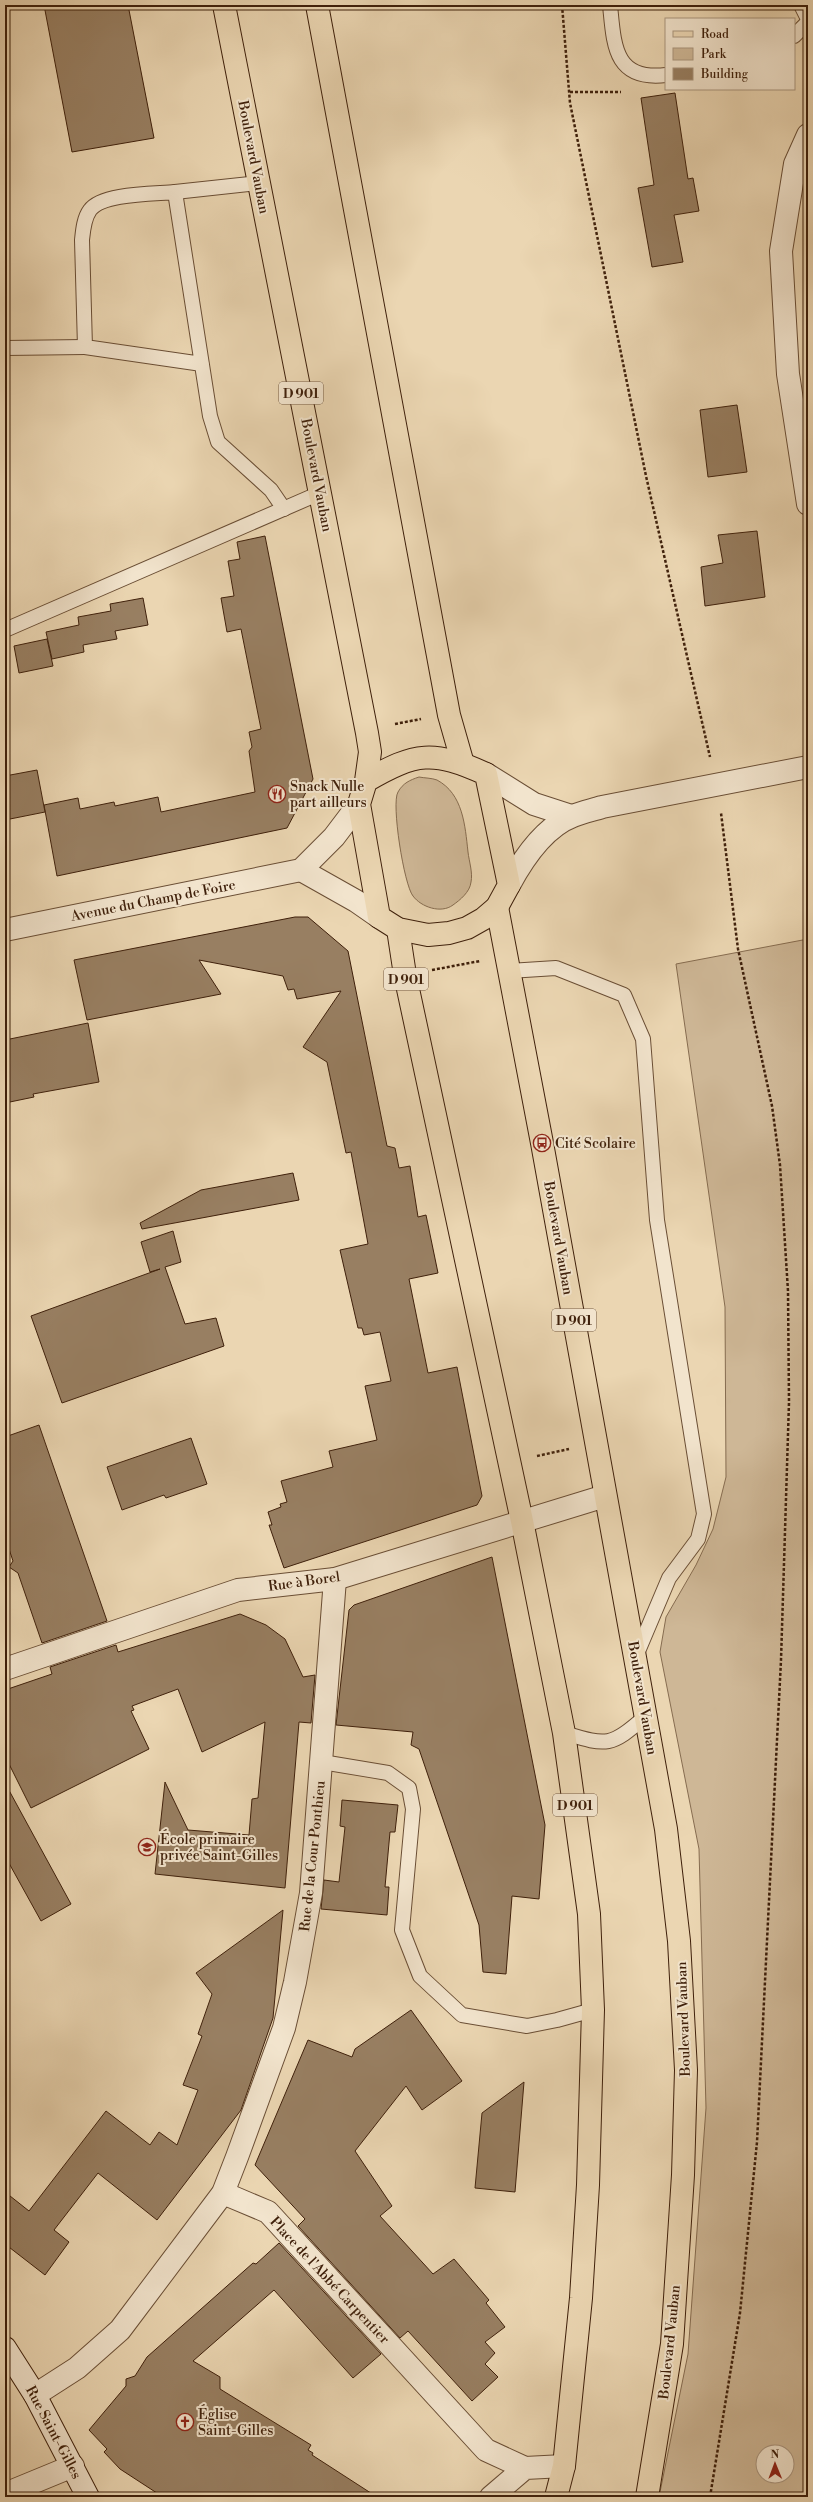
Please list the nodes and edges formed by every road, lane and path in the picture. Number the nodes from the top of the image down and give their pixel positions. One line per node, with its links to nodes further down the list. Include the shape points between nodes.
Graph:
1 (224, 5): 10 (main road, Boulevard Vauban / D 901)
2 (317, 5): 19 (main road)
3 (562, 5): 25 (path, via 570,103 646,476)
4 (610, 5): 8 (lane, via 612,30 620,61 632,71)
5 (801, 5): 6 (lane)
6 (808, 21): 7 (lane)
7 (795, 35)
8 (665, 75)
9 (808, 135): 16 (street, via 796,164 781,251 788,374)
10 (259, 183): 11 (lane); 15 (main road, Boulevard Vauban / D 901)
11 (175, 192): 12 (lane, via 108,199 90,209 84,224 82,240); 14 (lane)
12 (85, 347): 13 (lane); 14 (lane)
13 (5, 348)
14 (202, 364): 17 (lane, via 210,416 218,442 271,490)
15 (320, 493): 17 (lane); 20 (main road, Boulevard Vauban / D 901)
16 (808, 504)
17 (284, 509): 18 (lane)
18 (5, 630)
19 (449, 715): 20 (path, via 402,722); 21 (main road)
20 (367, 733): 24 (main road, Boulevard Vauban / D 901, via 370,752)
21 (463, 764): 23 (main road); 24 (main road, via 440,757 424,757 391,767)
22 (808, 767): 25 (street)
23 (486, 774): 27 (street, via 534,804); 29 (main road)
24 (366, 781): 26 (main road, Boulevard Vauban)
25 (717, 786): 27 (street, via 602,807); 58 (path, via 738,949 772,1106 780,1165 788,1291 789,1402 781,1660 757,2142 740,2313)
26 (359, 804): 28 (street, via 334,837); 31 (main road)
27 (571, 816): 29 (street, via 547,833 522,860)
28 (301, 870): 31 (street); 33 (street, Avenue du Champ de Foire)
29 (509, 885): 30 (main road)
30 (497, 907): 32 (main road, via 467,928 449,933 428,935); 34 (main road, Boulevard Vauban / D 901)
31 (379, 917): 32 (main road)
32 (398, 929): 35 (main road, D 901)
33 (5, 930)
34 (507, 963): 35 (path); 36 (main road, Boulevard Vauban / D 901); 41 (lane, via 556,968 624,995 643,1039 657,1220 704,1514 698,1539 669,1578)
35 (405, 975): 37 (main road, D 901)
36 (596, 1443): 37 (path); 38 (main road, Boulevard Vauban / D 901)
37 (509, 1461): 39 (main road, D 901)
38 (605, 1496): 39 (street, Rue à Borel); 41 (main road, Boulevard Vauban / D 901)
39 (522, 1521): 40 (street, Rue à Borel); 44 (main road, D 901)
40 (335, 1579): 42 (street, Rue à Borel, via 238,1590); 45 (street, Rue de la Cour Ponthieu)
41 (636, 1656): 43 (main road, Boulevard Vauban / D 901)
42 (5, 1669)
43 (645, 1717): 44 (lane, via 620,1738 598,1743); 57 (main road, Boulevard Vauban / D 901, via 666,1829 679,1941 686,2070 683,2176 672,2344)
44 (564, 1733): 46 (main road, D 901, via 589,1914)
45 (322, 1762): 46 (lane, via 388,1773 409,1788 413,1808 402,1930 420,1976 462,2015 527,2026); 47 (street, Rue de la Cour Ponthieu, via 311,1893 295,1982 284,2028)
46 (593, 2010): 51 (main road, D 901, via 588,2193 581,2298)
47 (223, 2193): 49 (street, via 120,2330 76,2368); 52 (street, Place de l'Abbé Carpentier, via 268,2212 486,2450)
48 (5, 2348): 49 (street, Rue Saint-Gilles)
49 (35, 2395): 50 (street, Rue Saint-Gilles)
50 (73, 2466): 53 (street); 54 (street, Rue Saint-Gilles)
51 (564, 2466): 52 (street, Place de l'Abbé Carpentier); 56 (main road, D 901)
52 (525, 2468): 55 (street)
53 (5, 2494)
54 (88, 2497)
55 (491, 2497)
56 (556, 2497)
57 (647, 2497)
58 (710, 2497)

